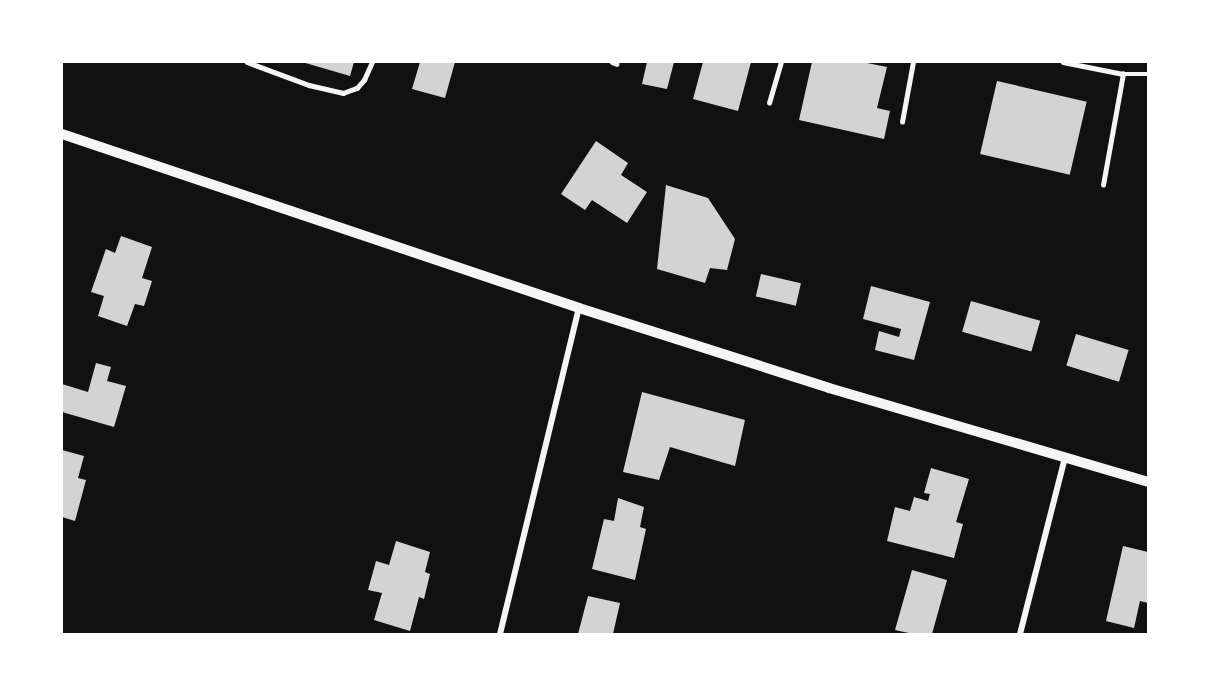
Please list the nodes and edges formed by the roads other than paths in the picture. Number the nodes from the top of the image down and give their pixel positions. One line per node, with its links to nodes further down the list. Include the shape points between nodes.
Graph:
1 (247, 62): 2 (lane, via 343,93 357,88)
2 (372, 62)
3 (781, 62): 8 (lane)
4 (913, 62): 9 (lane)
5 (1063, 62): 6 (lane)
6 (1123, 74): 7 (lane); 11 (lane)
7 (1149, 74)
8 (769, 103)
9 (902, 122)
10 (62, 134): 12 (street)
11 (1103, 185)
12 (579, 308): 13 (street, via 829,388); 15 (street)
13 (1065, 457): 14 (street); 16 (street)
14 (1149, 482)
15 (500, 634)
16 (1020, 634)

